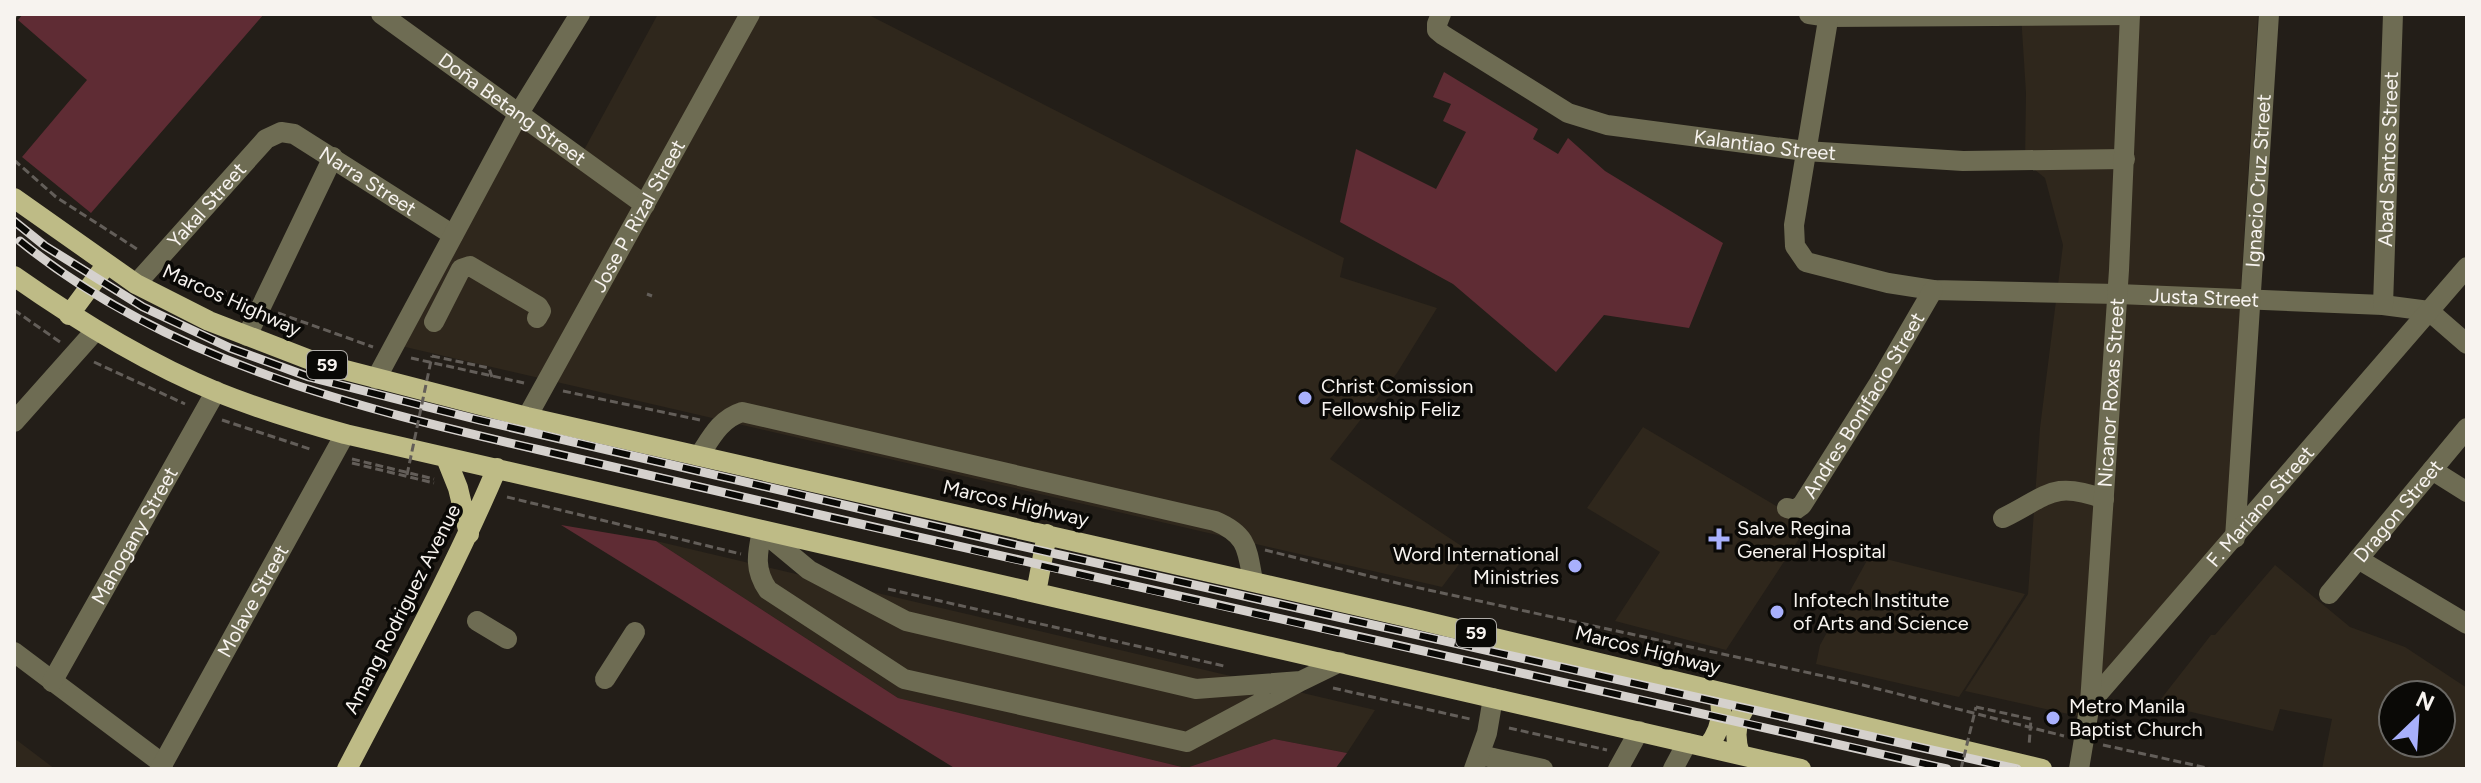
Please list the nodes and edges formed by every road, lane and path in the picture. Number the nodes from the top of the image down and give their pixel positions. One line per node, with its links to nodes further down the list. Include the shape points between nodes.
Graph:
1 (381, 14): 9 (street, Doña Betang Street)
2 (580, 14): 10 (street)
3 (750, 14): 16 (street, Jose P. Rizal Street)
4 (2130, 14): 7 (street); 14 (street, Nicanor Roxas Street)
5 (2269, 14): 24 (street, Ignacio Cruz Street)
6 (2393, 14): 25 (street, Abad Santos Street)
7 (1822, 15): 12 (street)
8 (1439, 19): 12 (street, Kalantiao Street, via 1437,30 1443,35 1586,120)
9 (404, 21): 10 (street, Doña Betang Street)
10 (519, 113): 16 (street, Doña Betang Street); 17 (street)
11 (281, 132): 13 (street, Narra Street); 21 (street, Yakal Street, via 266,139)
12 (1805, 151): 14 (street, Kalantiao Street, via 1963,161); 22 (street, Justa Street, via 1794,225 1795,246 1806,262)
13 (333, 157): 17 (street, Narra Street); 31 (street)
14 (2125, 159): 23 (street, Nicanor Roxas Street)
15 (14, 198): 18 (main road, Marcos Highway / 59)
16 (645, 205): 36 (street, Jose P. Rizal Street)
17 (453, 235): 34 (street)
18 (106, 265): 21 (main road, Marcos Highway / 59); 27 (main road)
19 (2467, 267): 26 (street, F. Mariano Street)
20 (14, 276): 27 (main road)
21 (136, 284): 31 (main road, Marcos Highway / 59)
22 (1933, 290): 23 (street, Justa Street); 49 (street, Andres Bonifacio Street, via 1802,505)
23 (2118, 294): 24 (street, Justa Street); 48 (street, Nicanor Roxas Street)
24 (2252, 300): 25 (street, Justa Street); 54 (street, Ignacio Cruz Street)
25 (2383, 305): 26 (street, Justa Street)
26 (2429, 311): 32 (street); 54 (street, F. Mariano Street)
27 (69, 315): 30 (main road)
28 (537, 318): 29 (street, via 538,306 470,266 461,269)
29 (434, 322)
30 (95, 331): 35 (main road); 37 (street)
31 (247, 336): 34 (main road, Marcos Highway / 59)
32 (2467, 344)
33 (492, 377): 45 (path, bridge, via 489,368 432,356)
34 (376, 379): 36 (main road, Marcos Highway / 59)
35 (216, 391): 39 (main road); 67 (street, Mahogany Street)
36 (527, 417): 40 (main road, Marcos Highway / 59)
37 (14, 422)
38 (2467, 428): 44 (street, Dragon Street)
39 (345, 434): 41 (main road); 80 (street, Molave Street)
40 (699, 456): 53 (main road, Marcos Highway / 59); 56 (street, via 720,425 742,412 1215,521 1247,545)
41 (446, 458): 43 (main road); 52 (main road)
42 (353, 463): 45 (path)
43 (497, 468): 51 (main road); 52 (main road, Amang Rodriguez Avenue)
44 (2432, 470): 47 (street); 55 (street, Dragon Street)
45 (407, 476): 46 (path)
46 (438, 484)
47 (2467, 492)
48 (2104, 499): 50 (street, via 2076,488 2057,490); 72 (street, Nicanor Roxas Street)
49 (1787, 508)
50 (2003, 518)
51 (762, 531): 57 (main road); 66 (street, via 809,570 906,621 1196,689); 66 (street, via 757,558 759,577 768,590 904,679 1187,742)
52 (469, 534): 81 (main road, Amang Rodriguez Avenue)
53 (1047, 534): 56 (main road, Marcos Highway / 59); 57 (main road)
54 (2235, 538): 72 (street, F. Mariano Street)
55 (2358, 559): 58 (street, Dragon Street); 60 (street)
56 (1253, 581): 69 (main road, Marcos Highway / 59)
57 (1036, 593): 64 (main road)
58 (2329, 594)
59 (477, 621): 62 (street)
60 (2467, 624)
61 (635, 632): 65 (street)
62 (507, 639)
63 (14, 652): 67 (street)
64 (1340, 662): 66 (street); 70 (main road)
65 (605, 679)
66 (1301, 681)
67 (52, 682): 80 (street)
68 (1851, 682): 73 (path)
69 (1718, 693): 71 (main road, Marcos Highway / 59); 77 (main road, via 1721,721)
70 (1493, 698): 74 (main road); 79 (street)
71 (1751, 700): 78 (main road, via 1736,725); 87 (main road, Marcos Highway / 59)
72 (2090, 703): 75 (street, Nicanor Roxas Street)
73 (2031, 728): 75 (path); 86 (path, bridge, via 2031,719 1976,707)
74 (1639, 731): 76 (main road); 83 (street)
75 (2085, 741): 88 (street, Nicanor Roxas Street); 89 (path)
76 (1687, 743): 77 (main road); 84 (street)
77 (1708, 746): 78 (main road)
78 (1736, 761): 85 (main road)
79 (1477, 762): 82 (street)
80 (161, 767)
81 (347, 769)
82 (1543, 769)
83 (1618, 769)
84 (1673, 769)
85 (1801, 769)
86 (1961, 769)
87 (2042, 769)
88 (2079, 769)
89 (2212, 769)

